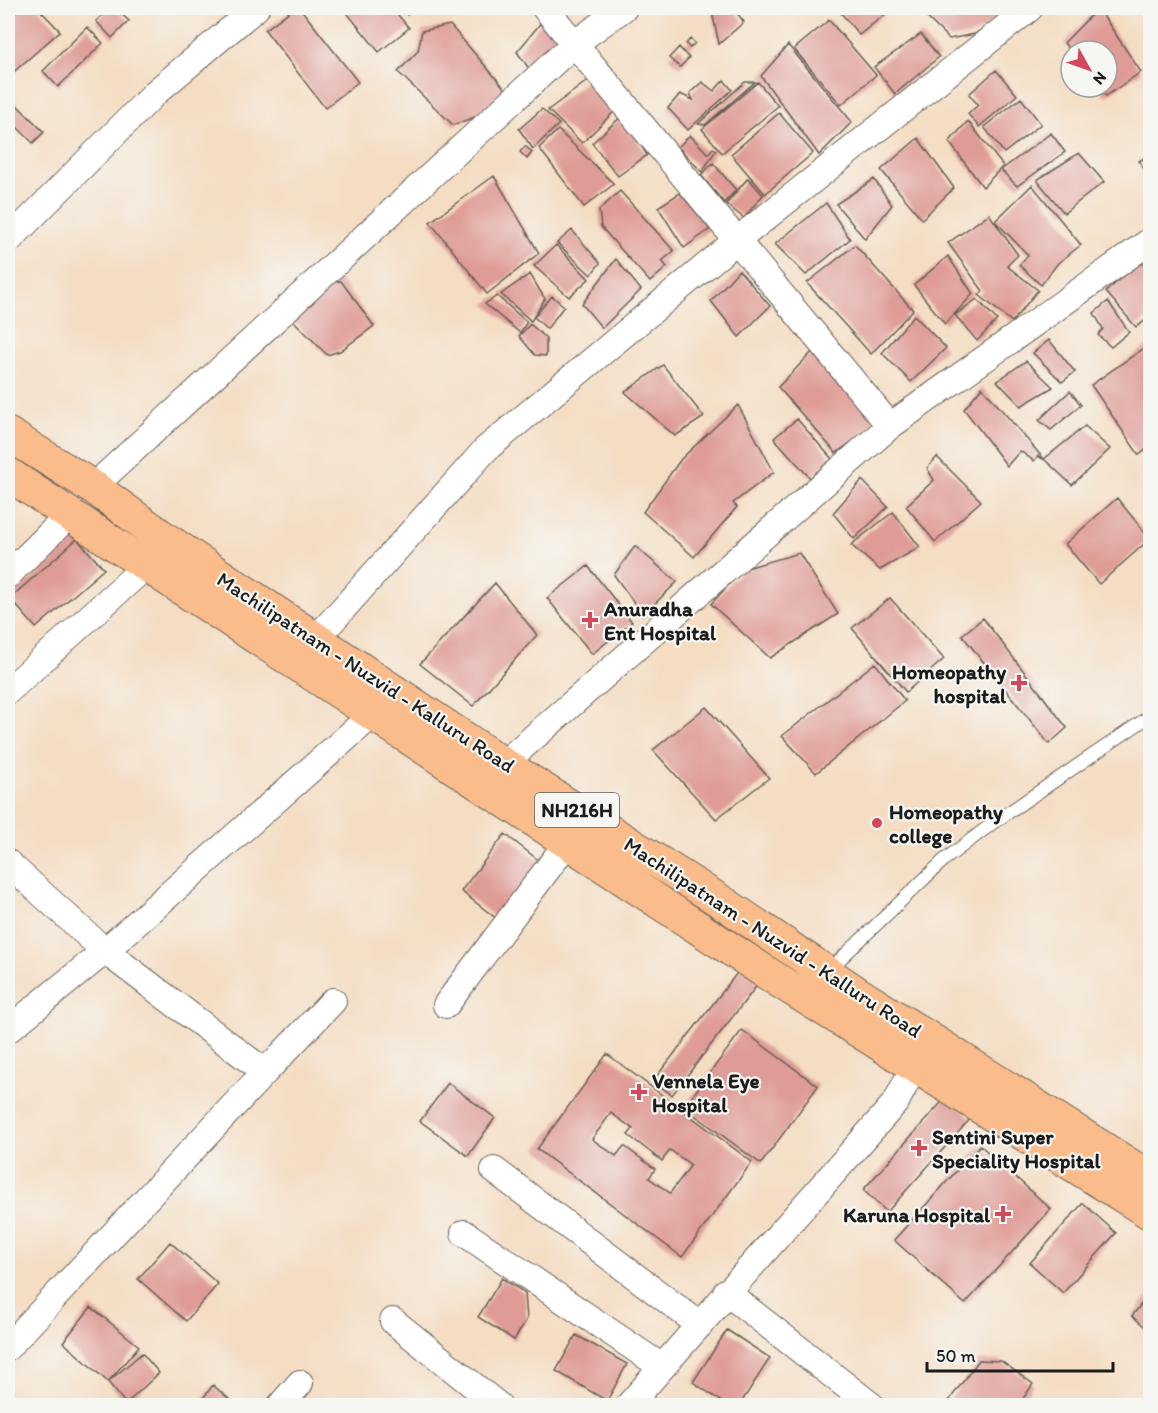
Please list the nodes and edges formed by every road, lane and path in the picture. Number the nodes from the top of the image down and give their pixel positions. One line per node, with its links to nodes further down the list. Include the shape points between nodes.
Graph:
1 (256, 8): 6 (street, via 156,92)
2 (545, 8): 5 (street)
3 (624, 8): 5 (street)
4 (1030, 8): 7 (street)
5 (574, 44): 7 (street); 12 (street)
6 (8, 241)
7 (736, 241): 9 (street); 16 (street, via 486,449)
8 (1150, 241): 9 (street)
9 (890, 426): 20 (street)
10 (8, 434): 12 (highway, Machilipatnam - Nuzvid - Kalluru Road / NH216H)
11 (8, 474): 13 (highway, Machilipatnam - Nuzvid - Kalluru Road / NH216H)
12 (93, 487): 14 (highway, Machilipatnam - Nuzvid - Kalluru Road / NH216H)
13 (70, 514): 14 (highway, Machilipatnam - Nuzvid - Kalluru Road / NH216H); 15 (street)
14 (155, 552): 16 (highway, Machilipatnam - Nuzvid - Kalluru Road / NH216H); 17 (street); 18 (highway, Machilipatnam - Nuzvid - Kalluru Road / NH216H)
15 (8, 575)
16 (315, 640): 20 (highway, Machilipatnam - Nuzvid - Kalluru Road / NH216H)
17 (8, 691)
18 (371, 716): 21 (highway, Machilipatnam - Nuzvid - Kalluru Road / NH216H); 23 (street)
19 (1150, 716): 24 (lane, via 944,860)
20 (503, 764): 24 (highway, Machilipatnam - Nuzvid - Kalluru Road / NH216H, via 725,904)
21 (567, 843): 26 (street); 28 (highway, Machilipatnam - Nuzvid - Kalluru Road / NH216H)
22 (8, 864): 23 (street)
23 (105, 951): 27 (street); 29 (street)
24 (826, 973): 28 (highway, Machilipatnam - Nuzvid - Kalluru Road / NH216H)
25 (333, 1001): 29 (street)
26 (446, 1005)
27 (8, 1030)
28 (926, 1054): 31 (highway, Machilipatnam - Nuzvid - Kalluru Road / NH216H); 33 (street, via 896,1102)
29 (265, 1072): 36 (street)
30 (494, 1170): 35 (street)
31 (1142, 1190)
32 (464, 1233): 37 (street)
33 (726, 1292): 35 (street); 42 (street)
34 (393, 1321): 40 (street)
35 (700, 1325): 37 (street)
36 (8, 1347)
37 (662, 1367): 41 (street)
38 (300, 1383): 39 (street)
39 (280, 1406)
40 (499, 1406)
41 (628, 1406)
42 (872, 1406)

